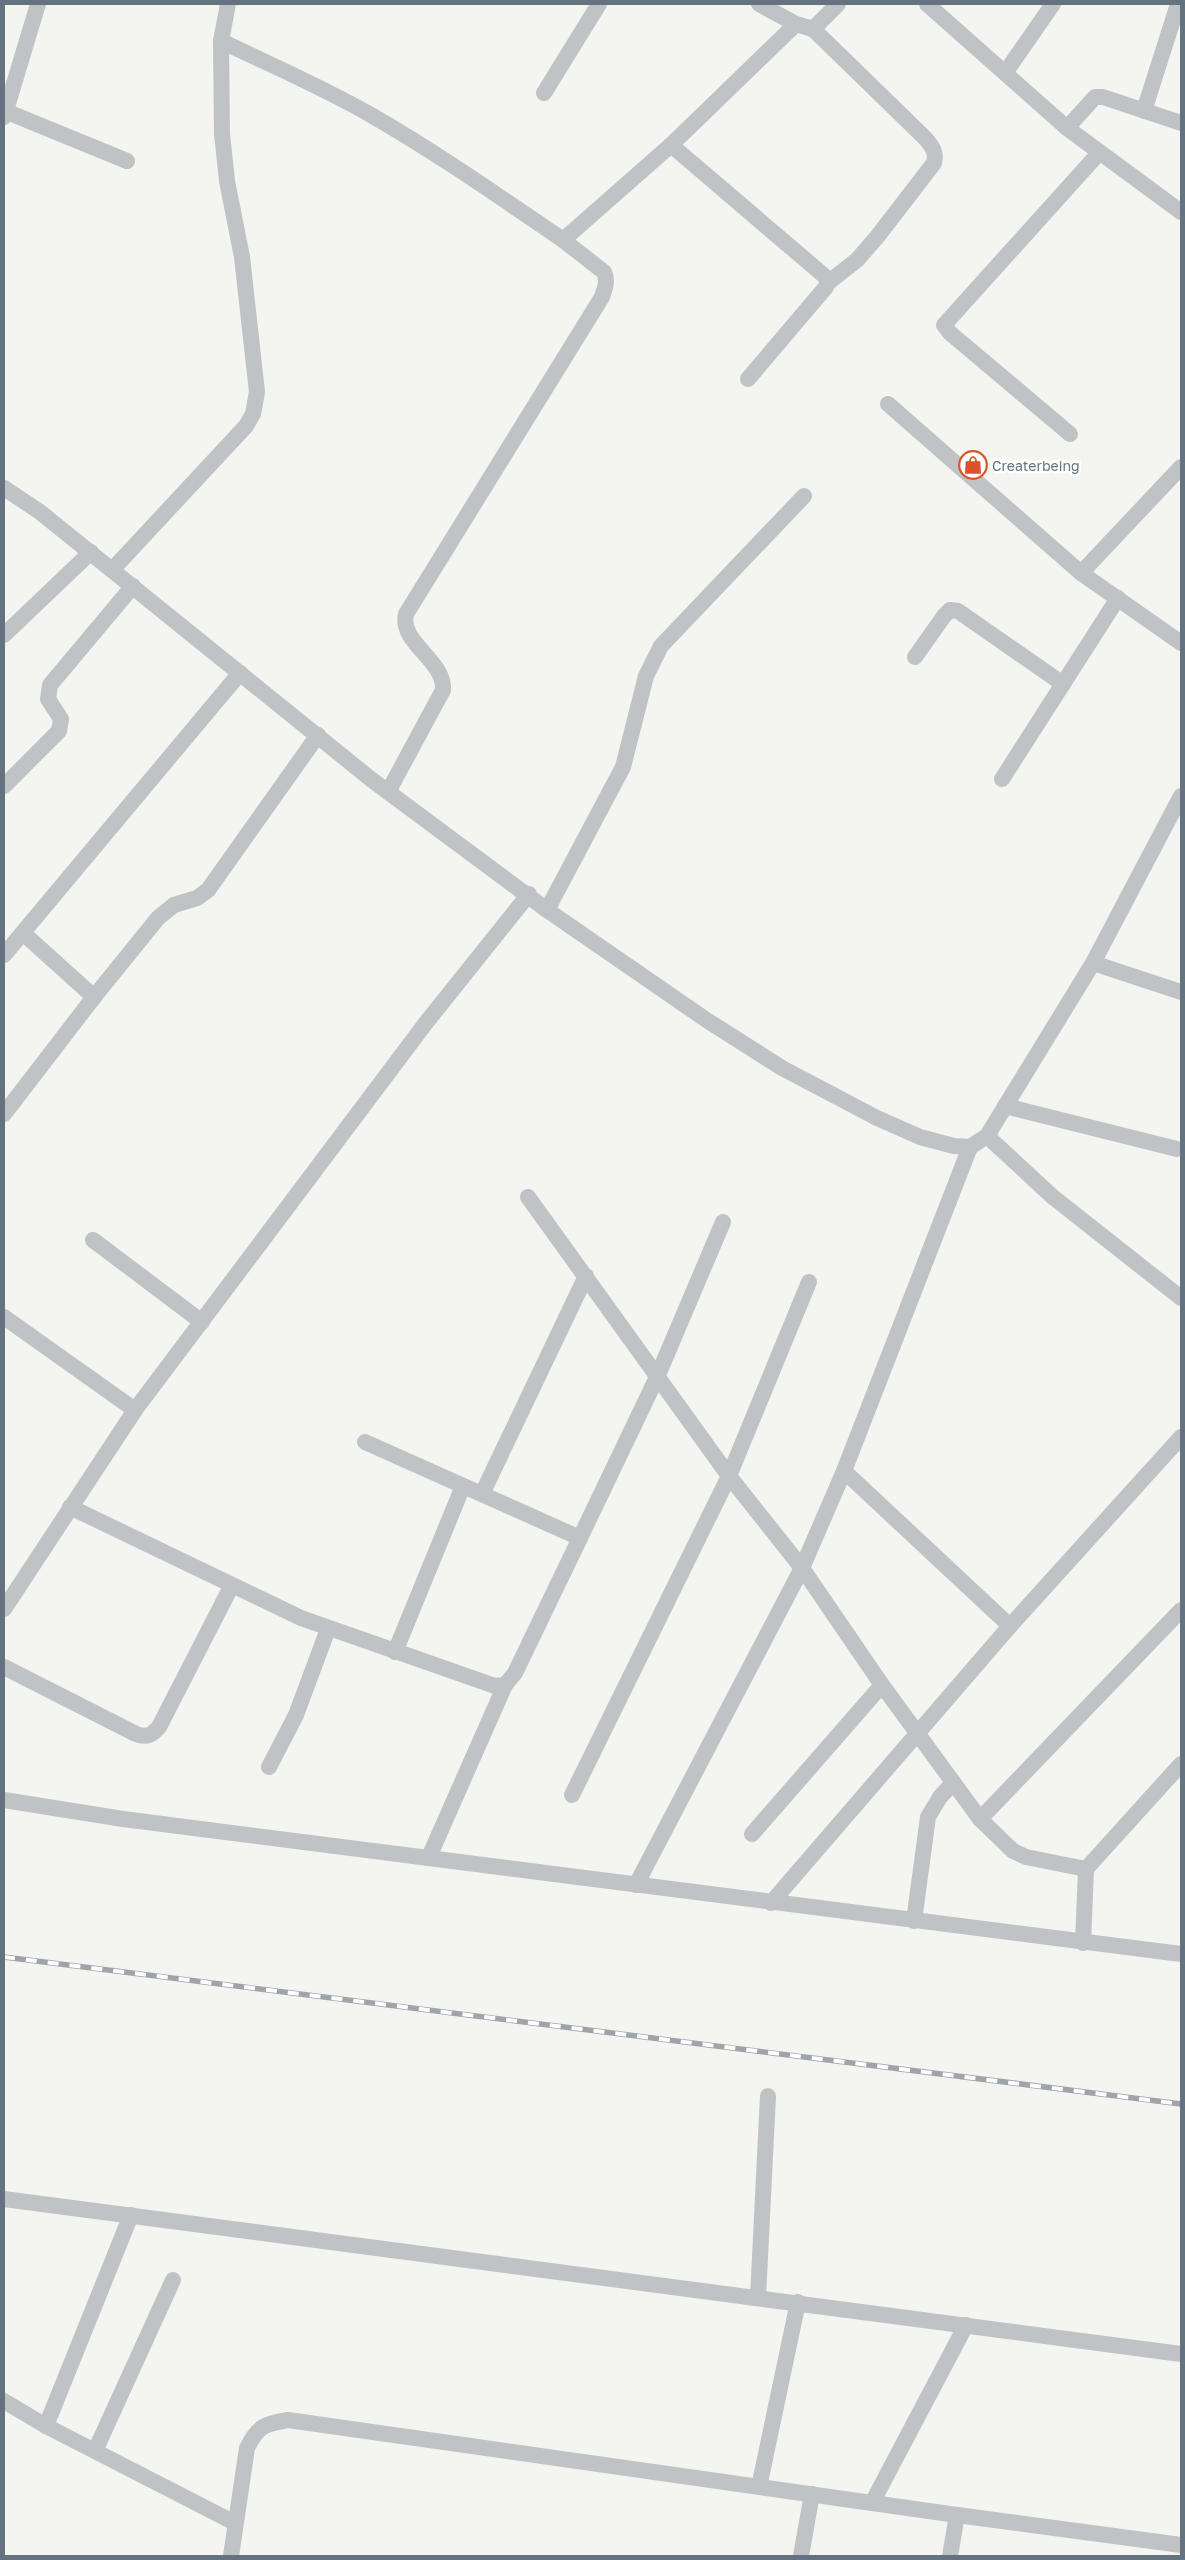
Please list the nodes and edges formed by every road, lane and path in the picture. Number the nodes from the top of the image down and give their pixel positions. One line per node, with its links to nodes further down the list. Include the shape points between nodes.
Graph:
1 (38, 4): 15 (street)
2 (228, 4): 11 (street)
3 (599, 4): 13 (street)
4 (759, 4): 9 (street)
5 (838, 4): 10 (street)
6 (927, 4): 12 (street)
7 (1053, 4): 12 (street)
8 (1178, 4): 14 (street)
9 (796, 24): 10 (street); 18 (street)
10 (813, 29): 23 (street, via 926,139 936,157 877,237)
11 (221, 41): 22 (street, via 371,115 444,159); 31 (street, via 222,134 227,180 242,256 256,378 255,406 246,426)
12 (1005, 73): 17 (street)
13 (544, 93)
14 (1144, 111): 16 (street); 17 (street, via 1095,97)
15 (5, 114): 20 (street)
16 (1181, 123)
17 (1067, 128): 19 (street)
18 (671, 145): 22 (street); 23 (street, via 827,276)
19 (1098, 153): 21 (street); 26 (street, via 944,325)
20 (127, 161)
21 (1181, 212)
22 (563, 240): 43 (street, via 604,272 607,278 605,289 406,614 405,629 439,673 443,690)
23 (829, 282): 24 (street)
24 (748, 379)
25 (888, 404): 32 (street)
26 (1070, 434)
27 (1181, 467): 32 (street)
28 (4, 488): 30 (street)
29 (804, 496): 46 (street, via 661,646 646,676 623,767)
30 (91, 552): 31 (street); 35 (street)
31 (112, 570): 33 (street)
32 (1082, 573): 34 (street)
33 (133, 586): 38 (street); 42 (street, via 50,685 48,700 61,719 59,730)
34 (1118, 598): 36 (street); 39 (street)
35 (4, 635)
36 (1181, 643)
37 (915, 657): 39 (street, via 944,616 950,610 958,610)
38 (240, 673): 40 (street); 47 (street)
39 (1063, 684): 41 (street)
40 (318, 735): 43 (street); 51 (street, via 208,890 174,905 158,918)
41 (1002, 779)
42 (4, 786)
43 (388, 792): 45 (street)
44 (1181, 796): 49 (street)
45 (529, 894): 46 (street); 64 (street, via 425,1024)
46 (547, 910): 55 (street, via 782,1068 877,1118 920,1136)
47 (23, 933): 48 (street); 51 (street)
48 (4, 955)
49 (1093, 963): 50 (street); 52 (street)
50 (1181, 992)
51 (94, 997): 53 (street)
52 (1005, 1106): 54 (street); 56 (street)
53 (4, 1114)
54 (987, 1136): 55 (street); 62 (street, via 1053,1198)
55 (970, 1147): 69 (street)
56 (1177, 1149)
57 (528, 1198): 60 (street)
58 (723, 1222): 65 (street)
59 (93, 1240): 64 (street)
60 (586, 1276): 65 (street); 72 (street)
61 (809, 1282): 70 (street)
62 (1181, 1298)
63 (4, 1317): 66 (street)
64 (202, 1322): 66 (street)
65 (658, 1375): 70 (street); 74 (street)
66 (135, 1410): 73 (street)
67 (1181, 1437): 79 (street)
68 (365, 1442): 71 (street)
69 (844, 1471): 75 (street); 79 (street)
70 (729, 1476): 75 (street); 89 (street)
71 (463, 1486): 72 (street); 81 (street)
72 (482, 1494): 74 (street)
73 (70, 1507): 76 (street); 77 (street)
74 (580, 1538): 83 (street, via 515,1673)
75 (802, 1568): 84 (street); 95 (street)
76 (232, 1585): 80 (street); 82 (street, via 159,1727 145,1737)
77 (4, 1609)
78 (1181, 1610): 91 (street)
79 (1010, 1626): 85 (street)
80 (328, 1629): 81 (street); 87 (street, via 296,1715)
81 (395, 1652): 83 (street, via 495,1686)
82 (4, 1667)
83 (505, 1685): 93 (street)
84 (882, 1685): 85 (street); 92 (street)
85 (917, 1732): 88 (street); 96 (street)
86 (1181, 1764): 94 (street)
87 (269, 1767)
88 (953, 1783): 91 (street); 97 (street, via 928,1817)
89 (572, 1795)
90 (4, 1800): 93 (street, via 123,1819)
91 (980, 1819): 94 (street, via 1013,1851 1026,1857)
92 (752, 1834)
93 (429, 1857): 95 (street)
94 (1086, 1870): 98 (street)
95 (636, 1885): 96 (street)
96 (771, 1903): 97 (street)
97 (914, 1921): 98 (street)
98 (1083, 1942): 99 (street)
99 (1181, 1954)
100 (768, 2096): 104 (street)
101 (4, 2199): 102 (street)
102 (131, 2215): 104 (street); 109 (street)
103 (173, 2280): 110 (street)
104 (758, 2297): 105 (street)
105 (798, 2302): 106 (street); 111 (street)
106 (966, 2325): 107 (street); 113 (street)
107 (1181, 2354)
108 (4, 2401): 109 (street)
109 (46, 2426): 110 (street)
110 (95, 2451): 115 (street)
111 (759, 2487): 112 (street); 115 (street, via 288,2420 267,2423 254,2433 247,2448)
112 (812, 2494): 113 (street); 118 (street)
113 (872, 2502): 114 (street)
114 (957, 2515): 116 (street); 119 (street)
115 (235, 2523): 117 (street)
116 (1181, 2545)
117 (231, 2556)
118 (801, 2556)
119 (950, 2556)

